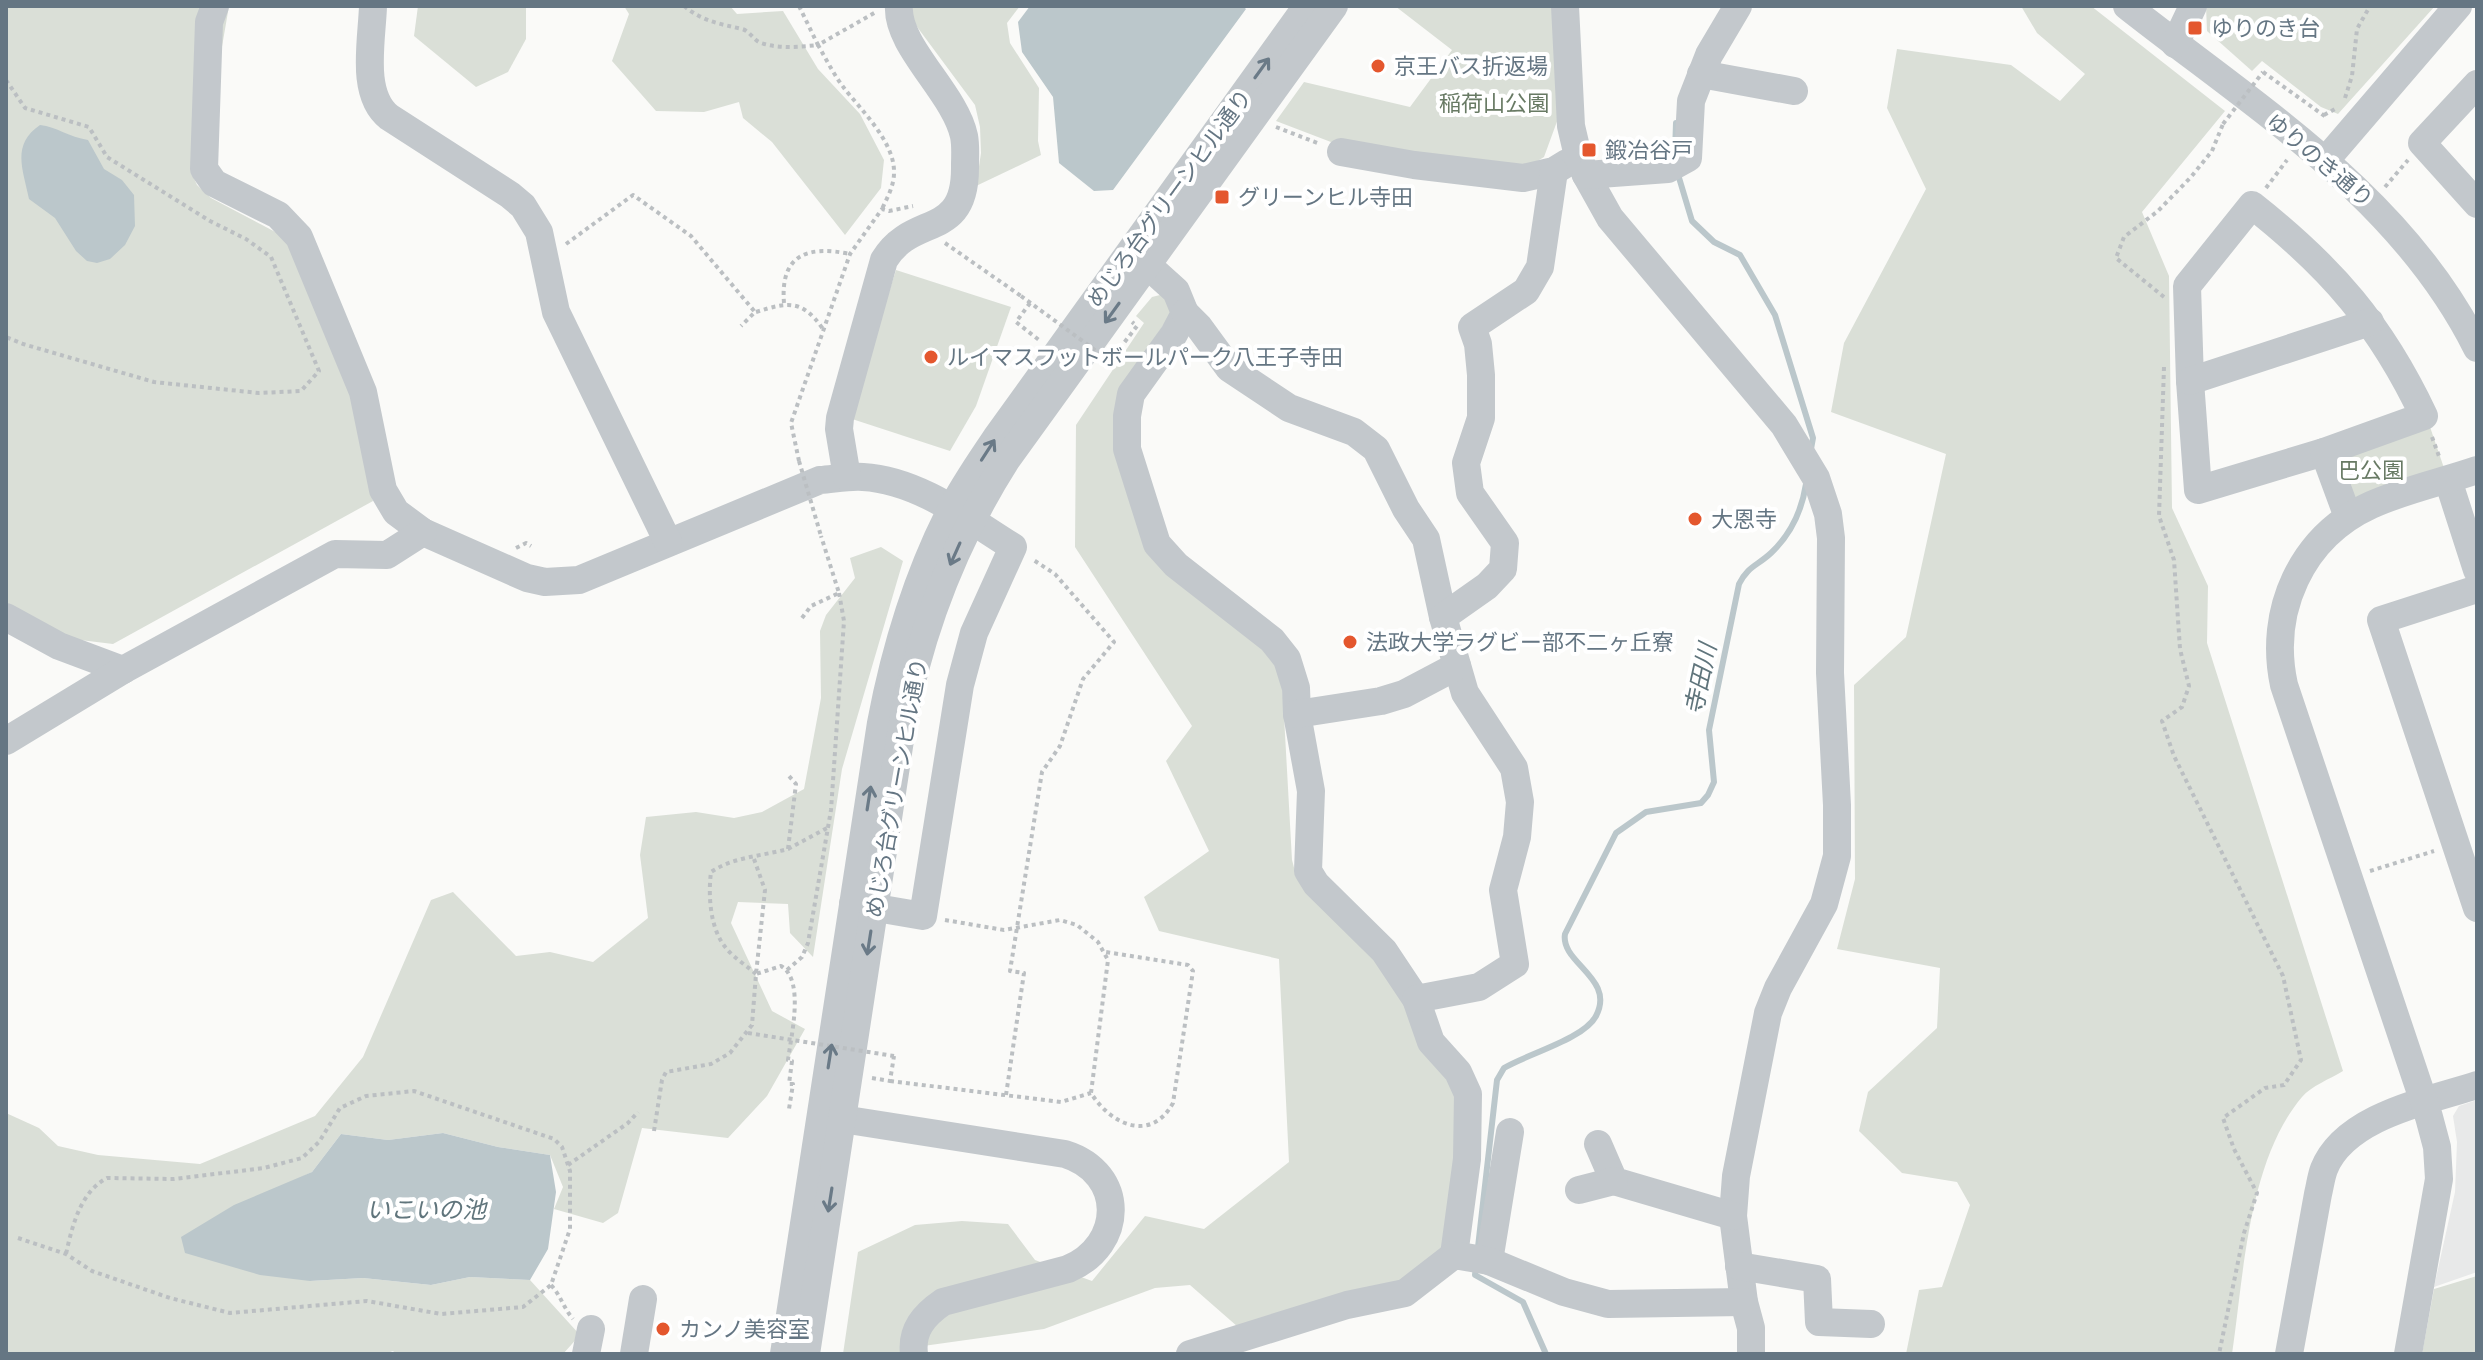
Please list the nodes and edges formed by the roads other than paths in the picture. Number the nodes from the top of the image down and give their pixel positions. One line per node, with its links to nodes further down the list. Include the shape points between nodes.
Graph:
1 (215, 6): 29 (street, via 209,22 204,169 214,183 278,215 299,237 363,392 383,490 396,512)
2 (373, 6): 30 (street, via 374,100 389,117 523,206 539,232 556,312)
3 (899, 6): 25 (street, via 905,33 959,120 965,141 965,186 953,211 905,237 884,260 840,418)
4 (1565, 6): 16 (street)
5 (1738, 6): 11 (street)
6 (2127, 6): 10 (street, ゆりのき通り)
7 (2193, 6): 10 (street)
8 (2458, 6): 15 (street)
9 (1328, 11): 18 (street, めじろ台グリーンヒル通り)
10 (2175, 44): 15 (street, ゆりのき通り)
11 (1701, 74): 13 (street); 16 (street, via 1678,163)
12 (2477, 84): 17 (street, via 2422,143)
13 (1794, 91)
14 (1341, 152): 16 (street, via 1523,178)
15 (2325, 161): 21 (street, ゆりのき通り, via 2405,240 2442,288)
16 (1573, 168): 34 (street, via 1540,267 1526,291 1472,327 1478,344 1481,418 1466,463 1470,493 1505,543 1503,569); 49 (street, via 1784,425 1816,478 1828,514 1837,856 1824,904 1768,1013)
17 (2477, 204)
18 (1139, 257): 19 (street, via 1176,291); 27 (street, めじろ台グリーンヒル通り, via 996,438)
19 (1185, 313): 34 (street, via 1229,368 1289,408 1354,432 1376,449 1426,539); 37 (street, via 1131,394 1127,449 1157,544 1272,640 1287,659)
20 (2370, 322): 22 (street); 22 (street, via 2315,258 2252,205 2187,286); 23 (street, via 2424,416)
21 (2477, 348)
22 (2190, 381): 23 (street, via 2198,490)
23 (2324, 452): 28 (street)
24 (2477, 470): 26 (street)
25 (847, 477): 27 (street, via 905,486); 30 (street, via 820,480)
26 (2448, 480): 28 (street); 31 (street)
27 (961, 515): 39 (street, めじろ台グリーンヒル通り, via 916,589 889,680); 39 (street, via 1013,547 974,633 960,685 923,916)
28 (2348, 517): 43 (street, via 2313,549 2285,602 2279,643 2284,685)
29 (423, 532): 30 (street, via 545,582 579,580); 36 (street, via 387,555 335,554)
30 (668, 542)
31 (2477, 570)
32 (2477, 589): 40 (street, via 2381,620)
33 (6, 617): 36 (street, via 59,646)
34 (1443, 617): 35 (street)
35 (1457, 666): 37 (street, via 1381,701); 41 (street, via 1465,693 1514,768 1520,802 1517,837 1503,890 1515,964 1479,987)
36 (123, 670): 38 (street)
37 (1297, 714): 41 (street, via 1311,791 1308,871 1384,951)
38 (6, 741)
39 (864, 906): 44 (street, めじろ台グリーンヒル通り)
40 (2477, 908)
41 (1416, 999): 50 (street, via 1431,1042 1458,1072 1468,1094)
42 (2477, 1085): 43 (street)
43 (2424, 1103): 61 (street, via 2360,1127 2324,1168); 62 (street, via 2437,1147 2439,1179)
44 (832, 1116): 56 (street, めじろ台グリーンヒル通り); 57 (street, めじろ台グリーンヒル通り, one-way to 57); 58 (street, via 1065,1154 1091,1165 1109,1194 1110,1225 1082,1263 943,1302 918,1326)
45 (1510, 1132): 50 (street)
46 (1598, 1144): 47 (street)
47 (1614, 1181): 48 (street); 49 (street)
48 (1579, 1190)
49 (1733, 1216): 51 (street)
50 (1469, 1257): 53 (street, via 1608,1304); 59 (street, via 1405,1293 1347,1305)
51 (1739, 1266): 53 (street); 54 (street, via 1817,1279 1819,1322)
52 (643, 1299): 55 (street)
53 (1744, 1302): 60 (street)
54 (1871, 1324)
55 (634, 1354)
56 (784, 1354)
57 (806, 1354)
58 (914, 1354)
59 (1190, 1354)
60 (1751, 1354)
61 (2289, 1354)
62 (2408, 1354)

